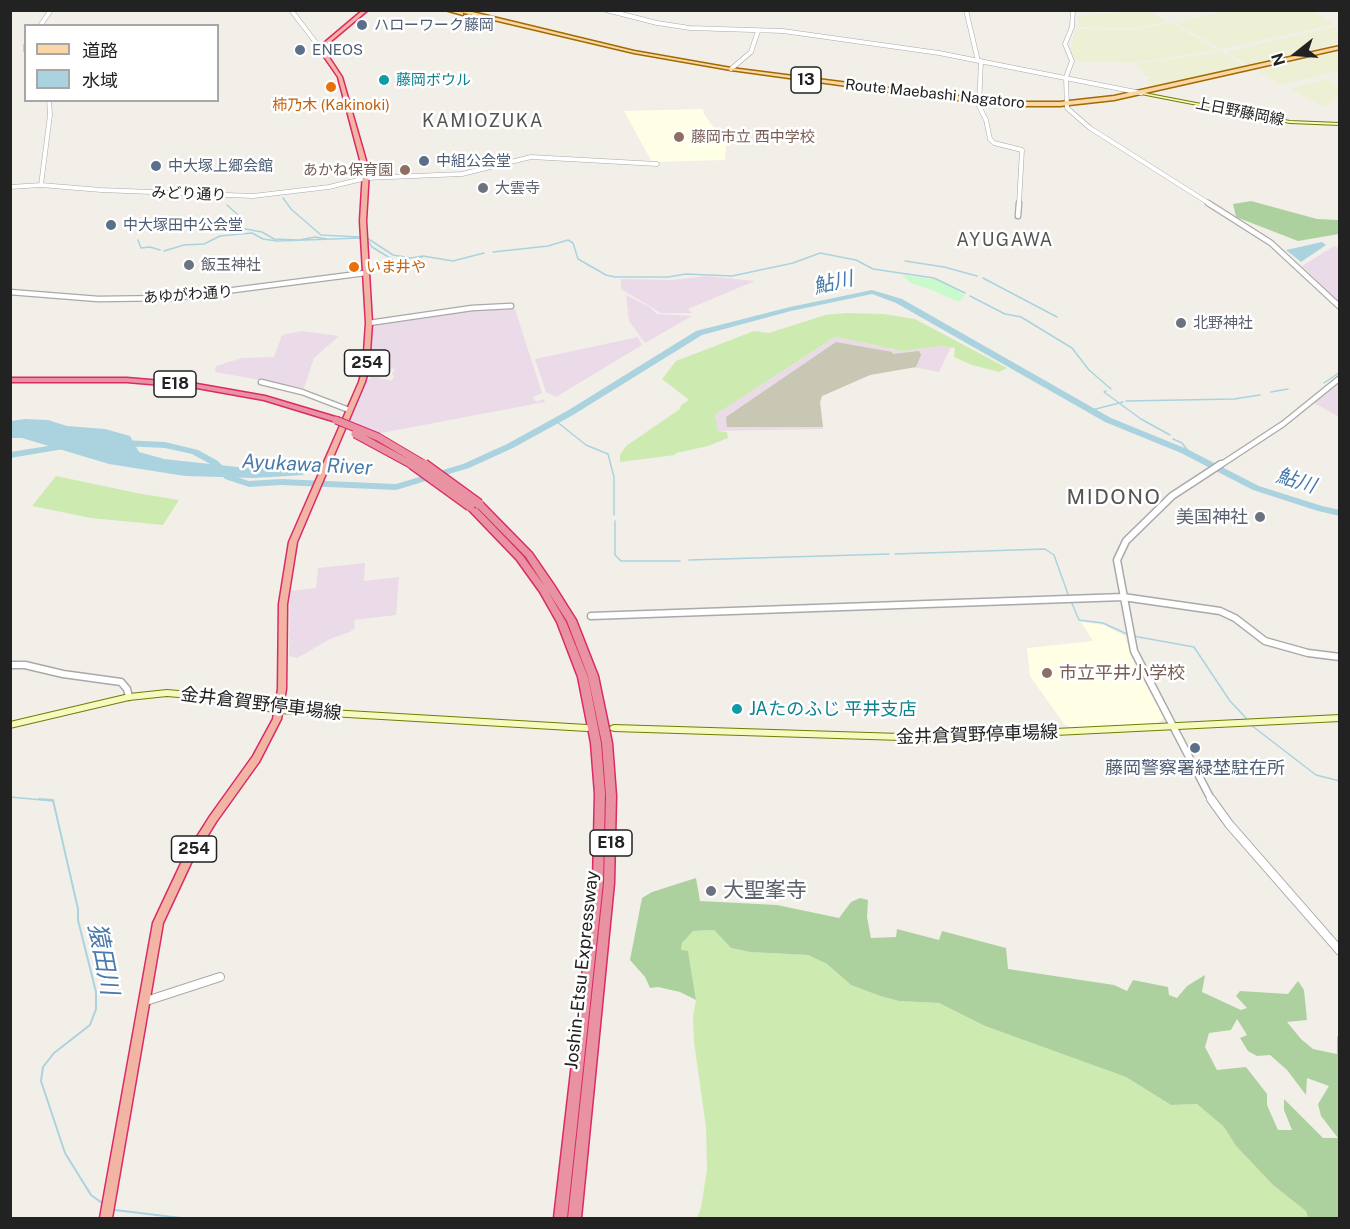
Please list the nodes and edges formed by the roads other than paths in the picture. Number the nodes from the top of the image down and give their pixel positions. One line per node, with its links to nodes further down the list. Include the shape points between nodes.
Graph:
1 (51, 10): 9 (street)
2 (291, 10): 12 (street)
3 (366, 10): 12 (highway)
4 (447, 10): 13 (main road, Route Maebashi Nagatoro / 13)
5 (456, 10): 13 (main road, Route Maebashi Nagatoro / 13)
6 (606, 10): 10 (street, via 657,24)
7 (966, 10): 14 (street)
8 (1073, 10): 16 (street, via 1065,44 1072,61)
9 (41, 24)
10 (758, 31): 14 (street, via 812,35); 15 (street, via 751,52)
11 (1340, 47): 17 (main road, Route Maebashi Nagatoro / 13)
12 (320, 48): 23 (highway, 254, via 340,77)
13 (634, 52): 15 (main road, Route Maebashi Nagatoro / 13)
14 (980, 61): 16 (street); 18 (street)
15 (731, 69): 18 (main road, Route Maebashi Nagatoro / 13)
16 (1066, 78): 17 (street); 20 (street)
17 (1141, 93): 20 (main road, Route Maebashi Nagatoro / 13); 21 (main road, 上日野藤岡線, via 1283,121)
18 (979, 101): 20 (main road, Route Maebashi Nagatoro / 13); 26 (street, via 992,141 1022,150)
19 (49, 102): 24 (street)
20 (1066, 103): 30 (street, via 1090,128 1271,243)
21 (1340, 124)
22 (657, 164): 23 (street, みどり通り, via 536,156 462,174)
23 (366, 178): 24 (street, みどり通り, via 329,187 253,196); 27 (highway, 254)
24 (41, 185): 25 (street, みどり通り)
25 (10, 187)
26 (1018, 216)
27 (365, 273): 28 (street, あゆがわ通り, via 172,298 98,299); 31 (highway, 254)
28 (10, 292)
29 (511, 306): 31 (street)
30 (1340, 307)
31 (369, 323): 36 (highway, 254, via 366,367)
32 (1340, 378): 39 (street, via 1283,424 1156,510 1121,548 1117,567)
33 (10, 380): 37 (highway, Joshin-Etsu Expressway / E18, via 127,380 186,385 265,398)
34 (261, 382): 36 (street)
35 (10, 384): 37 (highway, Joshin-Etsu Expressway / E18, via 111,384 193,391)
36 (349, 410): 44 (highway, 254, via 293,542 283,604)
37 (334, 422): 38 (highway, Joshin-Etsu Expressway / E18, bridge, via 403,458)
38 (475, 505): 54 (highway, Joshin-Etsu Expressway / E18, via 520,558 561,622 583,677 596,743 600,804 598,882); 55 (highway, Joshin-Etsu Expressway / E18, via 529,555 566,612 593,676 607,742 611,806 609,883)
39 (1123, 597): 40 (street); 41 (street, via 1220,611 1265,641); 47 (street, via 1134,651)
40 (591, 616)
41 (1340, 657)
42 (10, 665): 43 (street, via 121,682)
43 (129, 697): 44 (main road, 金井倉賀野停車場線, via 185,694); 46 (main road, 金井倉賀野停車場線)
44 (279, 710): 48 (main road, 金井倉賀野停車場線); 52 (highway, 254, via 261,752 213,819 172,889 158,923)
45 (1340, 718): 47 (main road, 金井倉賀野停車場線)
46 (10, 725)
47 (1175, 726): 49 (main road, 金井倉賀野停車場線, via 901,738); 50 (street, via 1215,804)
48 (586, 728)
49 (614, 728)
50 (1340, 951)
51 (220, 977): 52 (street)
52 (143, 1002): 53 (highway, 254)
53 (106, 1218)
54 (561, 1218)
55 (575, 1218)

